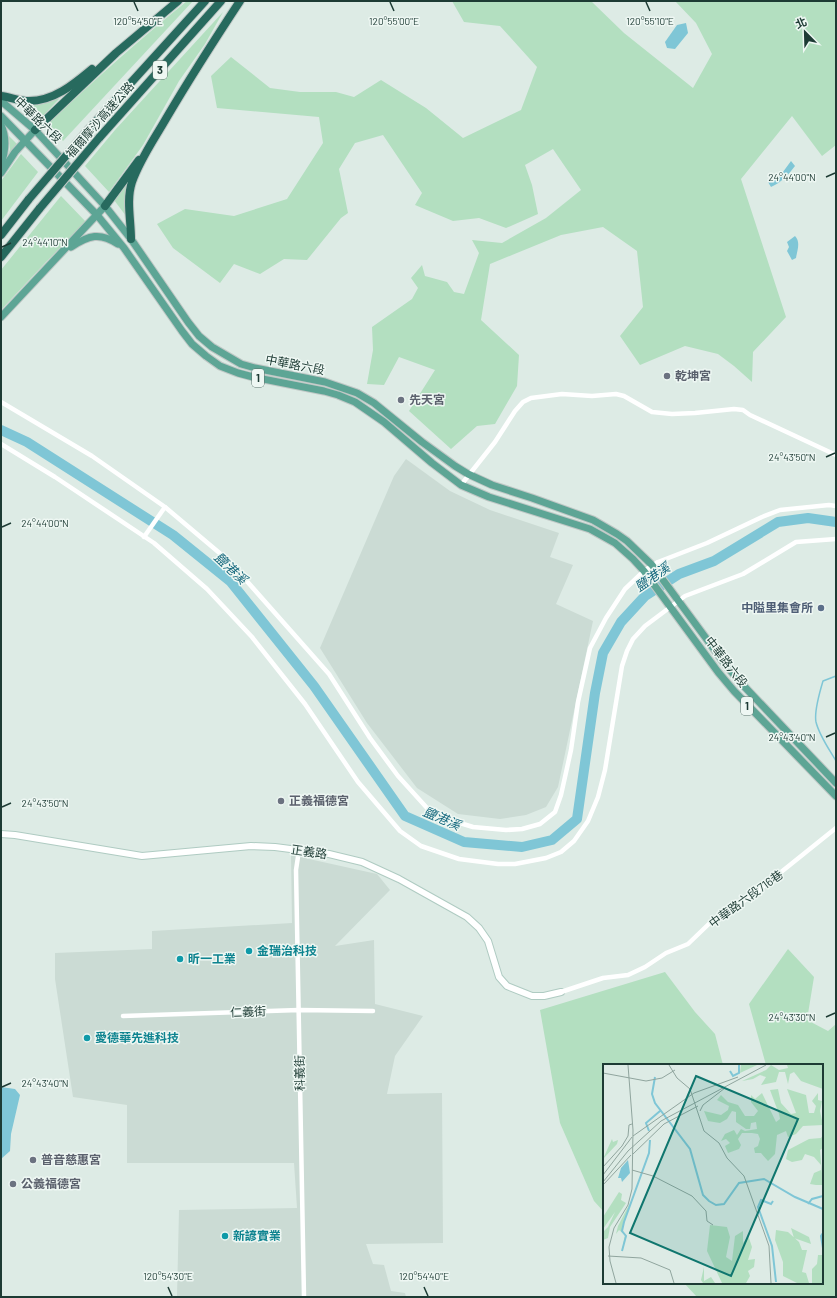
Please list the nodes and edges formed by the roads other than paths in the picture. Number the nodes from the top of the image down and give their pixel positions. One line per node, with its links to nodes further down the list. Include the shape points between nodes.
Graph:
1 (178, 1): 5 (highway)
2 (205, 1): 17 (highway, 福爾摩沙高速公路 / 3, bridge, via 89,129)
3 (221, 1): 20 (highway, 福爾摩沙高速公路 / 3, bridge, via 99,138)
4 (240, 1): 12 (highway)
5 (116, 53): 6 (highway, via 67,89 53,96 29,101); 10 (highway)
6 (1, 96)
7 (1, 101): 10 (main road, 中華路六段 / 1)
8 (1, 116): 11 (main road, 中華路六段 / 1)
9 (1, 125): 13 (main road, via 6,147)
10 (35, 130): 11 (main road); 15 (main road, 中華路六段 / 1)
11 (26, 140): 14 (main road); 16 (main road, 中華路六段 / 1)
12 (151, 144): 15 (highway); 18 (highway, via 132,182 129,198)
13 (1, 164)
14 (1, 173)
15 (105, 206): 16 (main road); 18 (main road, 中華路六段 / 1)
16 (97, 215): 19 (main road, 中華路六段 / 1); 21 (main road)
17 (1, 235)
18 (131, 239): 26 (main road, 中華路六段 / 1, via 188,322 212,347 241,364 325,382 357,393)
19 (124, 248): 21 (main road, via 98,236 84,239); 27 (main road, 中華路六段 / 1, via 192,344 220,366 238,373 324,391 355,402 384,422)
20 (1, 258)
21 (46, 269): 22 (main road)
22 (1, 317)
23 (1, 402): 29 (street, via 92,456)
24 (1, 444): 30 (street)
25 (836, 455): 26 (street, via 750,416 743,410 672,414 652,412 616,394 562,394 540,396 523,402 495,442)
26 (468, 474): 27 (street); 32 (main road, 中華路六段 / 1, via 492,486 593,520 628,541)
27 (461, 485): 33 (main road, 中華路六段 / 1, via 489,497 590,529 615,543)
28 (836, 506): 32 (street, via 780,510 706,544)
29 (165, 507): 30 (street); 33 (street, via 229,561 329,674 398,776 428,808 450,820 474,827 522,829 540,824 555,812 562,796 590,648 625,589)
30 (144, 536): 35 (street, via 207,589 252,637 305,704 358,782 400,831 421,846 459,859 515,864 546,858 561,852 574,841 588,821 598,797 605,770 620,672 627,651 633,639 645,626)
31 (836, 539): 34 (street, via 796,542 743,574)
32 (652, 565): 33 (street); 34 (main road, 1)
33 (644, 571): 35 (main road, 1)
34 (678, 600): 35 (street); 36 (main road, 中華路六段 / 1, via 740,683)
35 (670, 606): 37 (main road, 中華路六段 / 1, via 734,691)
36 (836, 783)
37 (836, 796)
38 (836, 828): 41 (street, 中華路六段716巷, via 746,901 714,919 688,944 628,974 604,978)
39 (1, 834): 40 (street, 正義路, via 15,834 142,856 251,846)
40 (299, 850): 41 (street, 正義路, via 362,862 399,879 468,917 488,941 499,977 507,986 532,996); 42 (street, 科義街, via 296,870)
41 (561, 992)
42 (299, 1010): 43 (street, 仁義街); 44 (street, 仁義街); 45 (street, 科義街)
43 (373, 1011)
44 (123, 1016)
45 (304, 1297)

